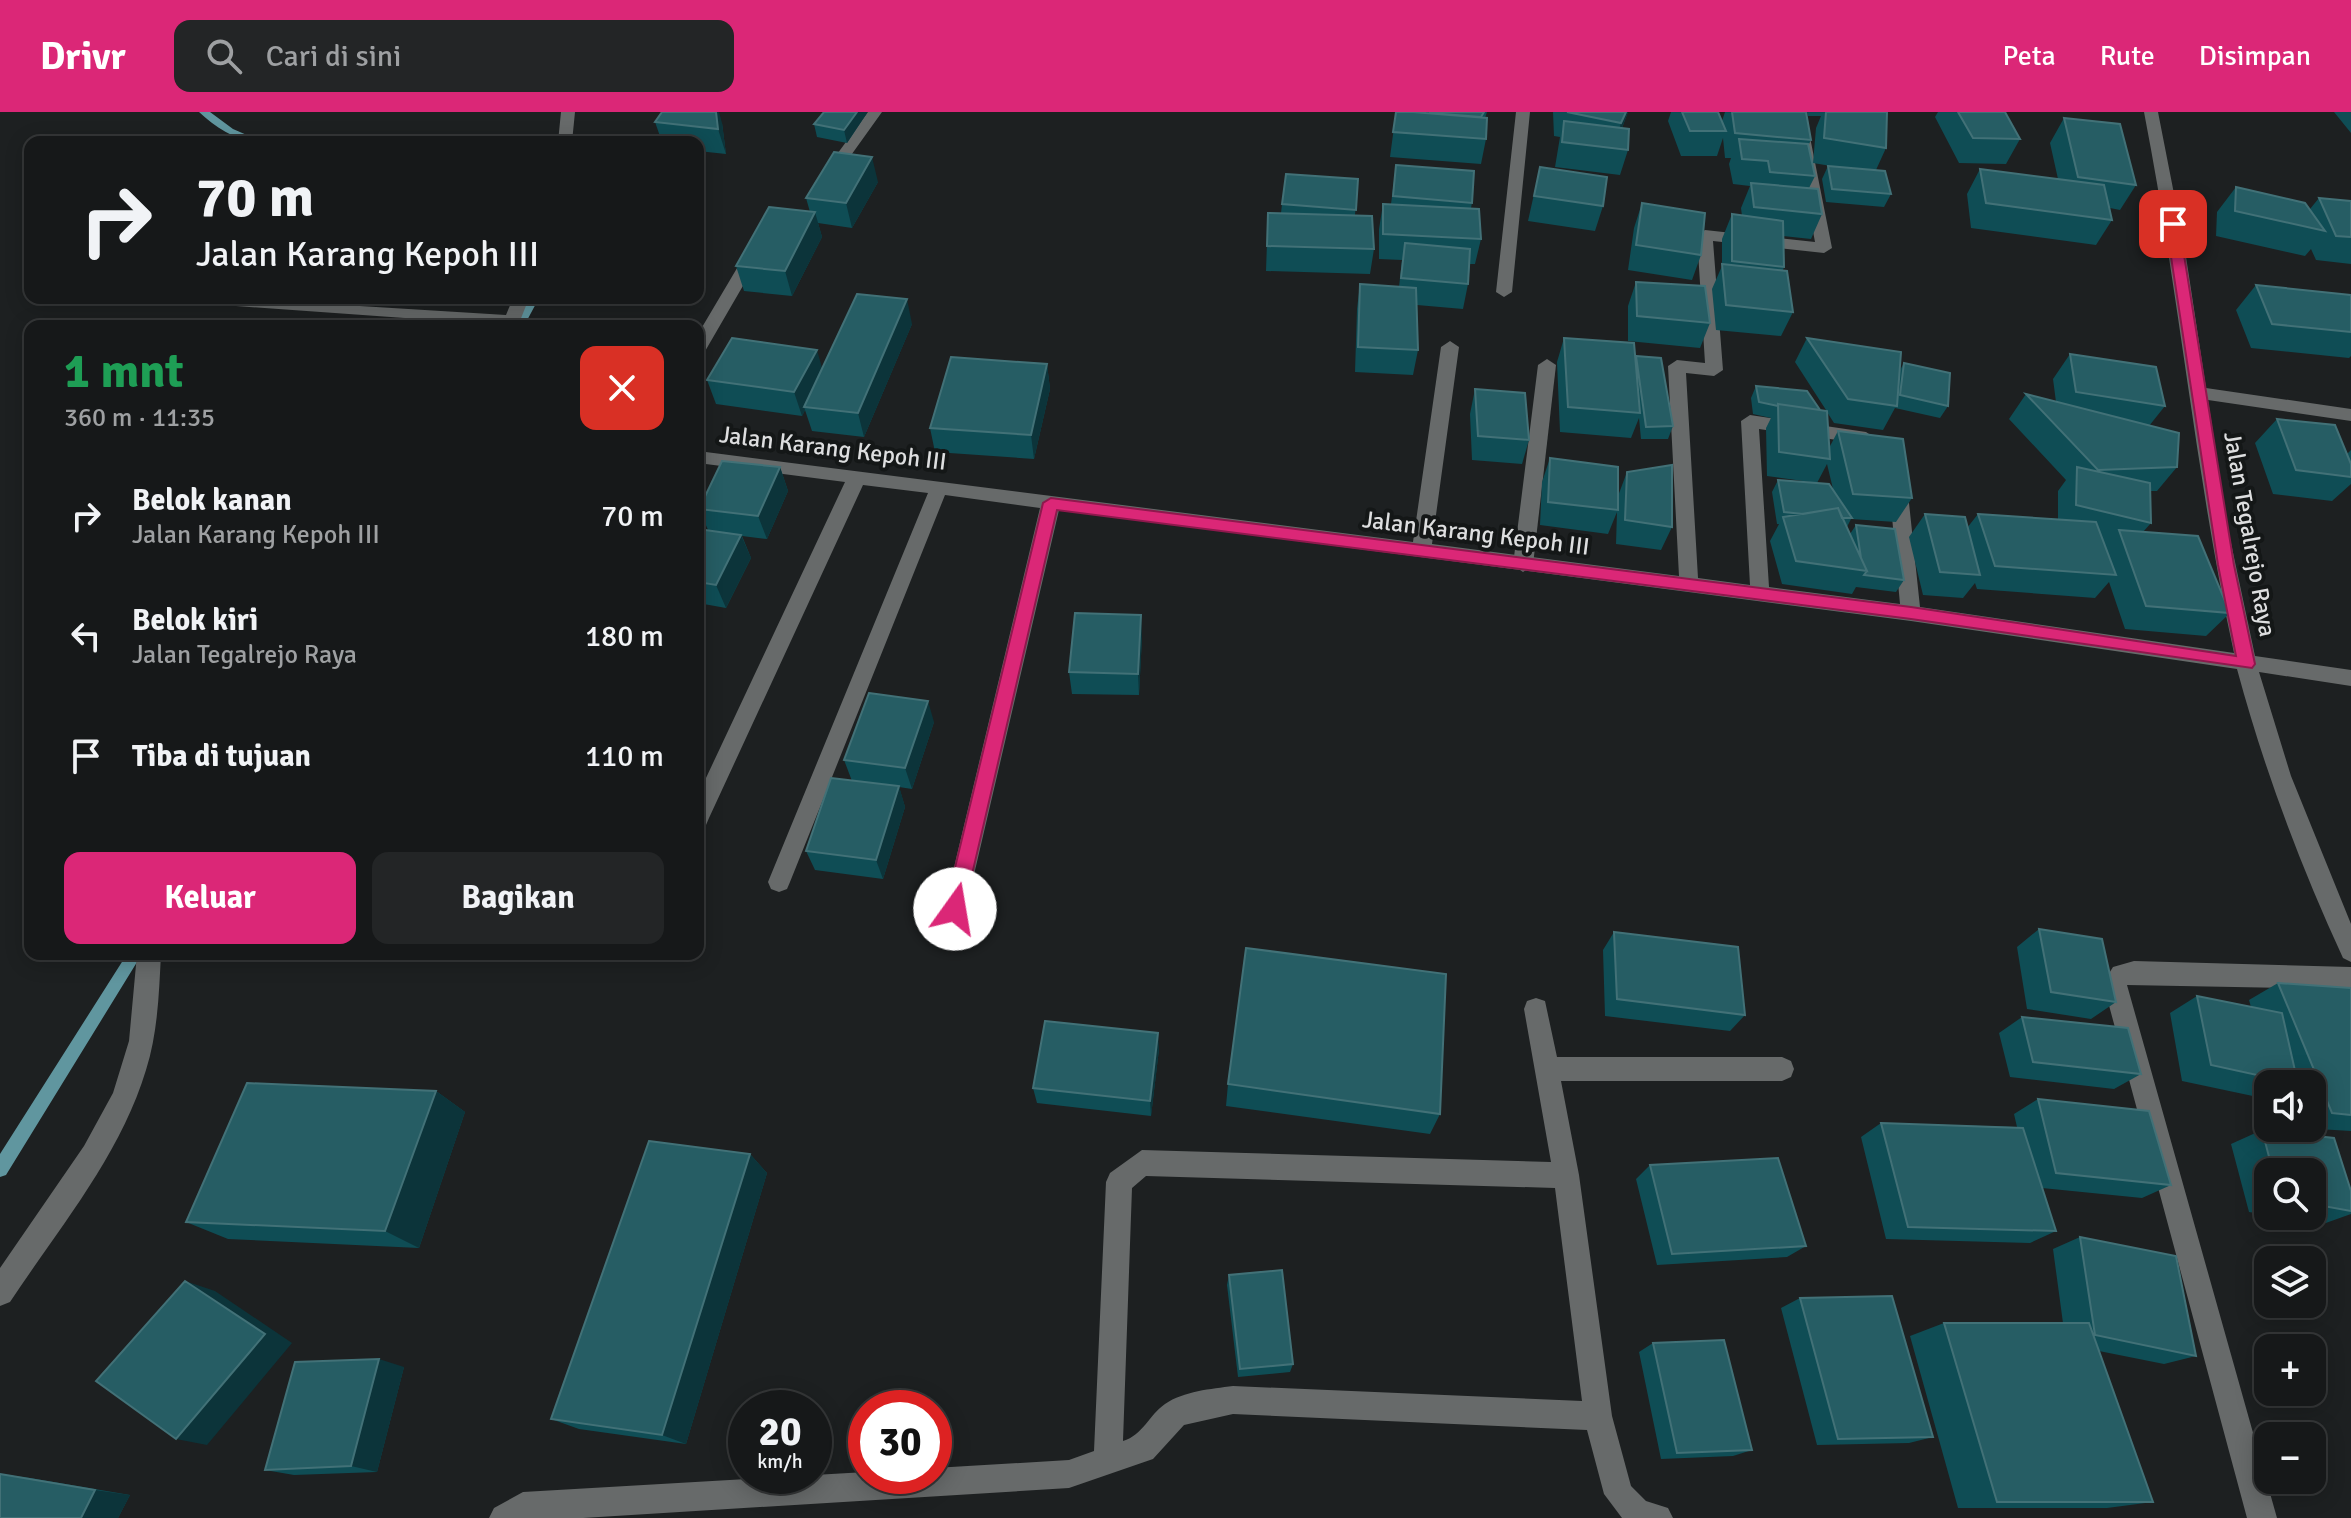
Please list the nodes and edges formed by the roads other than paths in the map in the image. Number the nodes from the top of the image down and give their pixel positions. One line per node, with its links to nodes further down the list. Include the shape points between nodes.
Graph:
1 (568, 112): 6 (street)
2 (875, 112): 7 (street)
3 (1523, 112): 9 (street)
4 (1798, 112): 25 (street, via 1824,248 1705,235 1714,370 1677,366)
5 (2147, 112): 15 (street, Jalan Tegalrejo Raya, via 2178,251)
6 (566, 136)
7 (821, 192)
8 (759, 244): 12 (street)
9 (1504, 292)
10 (266, 304): 11 (street)
11 (414, 319)
12 (704, 339)
13 (1450, 347): 23 (street)
14 (1547, 365): 24 (street)
15 (2199, 393): 16 (street); 28 (street, Jalan Tegalrejo Raya)
16 (2351, 415)
17 (1879, 440): 26 (street, via 1750,421)
18 (704, 458): 20 (street, Jalan Karang Kepoh III)
19 (1895, 458): 27 (street)
20 (857, 477): 21 (street, Jalan Karang Kepoh III); 30 (street)
21 (939, 488): 22 (street, Jalan Karang Kepoh III); 31 (street)
22 (1051, 503): 23 (street, Jalan Karang Kepoh III); 32 (street)
23 (1421, 552): 24 (street, Jalan Karang Kepoh III)
24 (1523, 565): 25 (street, Jalan Karang Kepoh III)
25 (1689, 586): 26 (street, Jalan Karang Kepoh III)
26 (1760, 594): 27 (street, Jalan Karang Kepoh III)
27 (1911, 613): 28 (street, Jalan Karang Kepoh III)
28 (2246, 664): 29 (street, Jalan Karang Kepoh III); 33 (street, Jalan Tegalrejo Raya, via 2295,824)
29 (2351, 678)
30 (704, 805)
31 (779, 882)
32 (955, 909)
33 (2351, 950)
34 (149, 960): 40 (street, via 144,1027 113,1121)
35 (2351, 978): 45 (street, via 2134,972 2115,983)
36 (1536, 1009): 37 (street)
37 (1548, 1069): 38 (street); 39 (street)
38 (1782, 1069)
39 (1566, 1175): 41 (street); 42 (street, via 1142,1163 1129,1170 1119,1182)
40 (0, 1292)
41 (1598, 1416): 42 (street, via 1233,1400 1175,1414 1143,1449); 44 (street, via 1619,1494 1639,1515)
42 (1108, 1463): 43 (street, via 1069,1474 523,1507)
43 (504, 1518)
44 (1658, 1518)
45 (2262, 1518)

